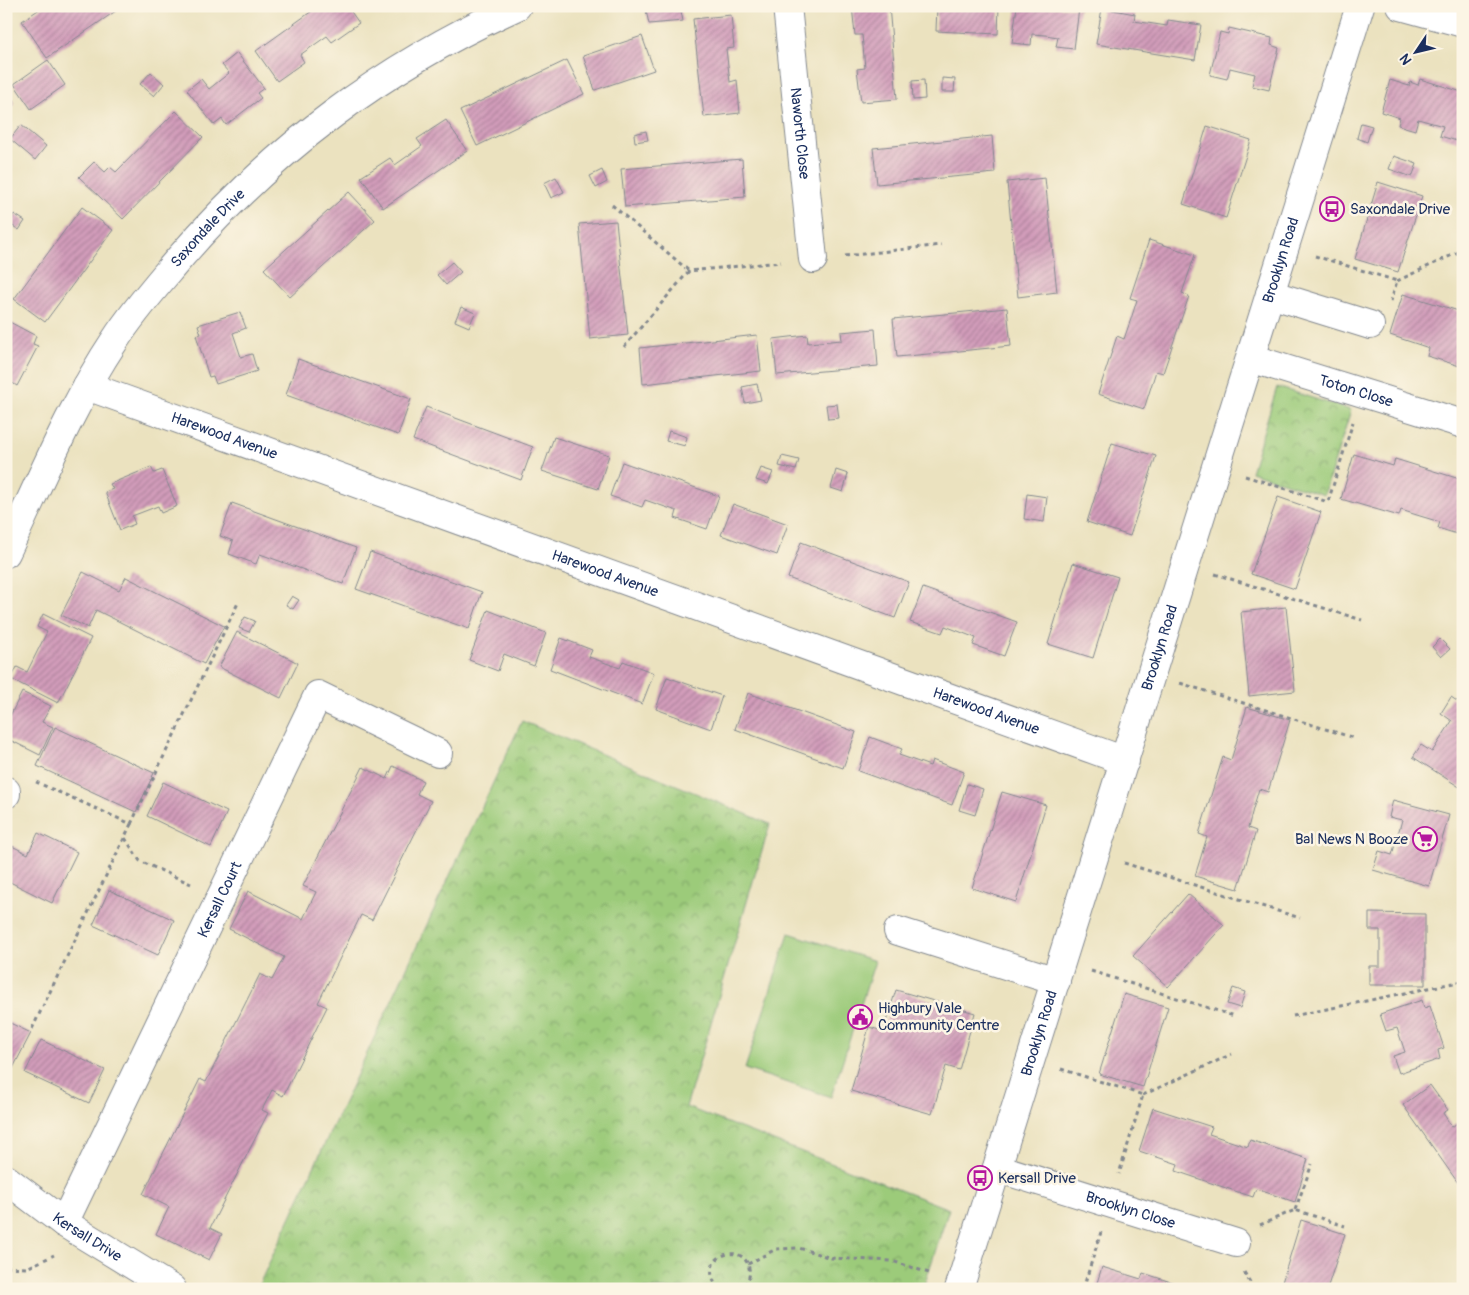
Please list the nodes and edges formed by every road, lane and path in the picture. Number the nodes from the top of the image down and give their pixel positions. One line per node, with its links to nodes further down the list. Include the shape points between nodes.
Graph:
1 (518, 6): 14 (street, Saxondale Drive, via 471,27 391,73 316,125 253,179 155,287 115,339)
2 (787, 6): 8 (street, Naworth Close)
3 (1360, 6): 10 (street, Brooklyn Road)
4 (1401, 6): 5 (street)
5 (1463, 23)
6 (612, 205): 12 (path, via 690,272)
7 (1463, 250): 9 (path)
8 (813, 259)
9 (1397, 281)
10 (1270, 294): 11 (street); 13 (street, Brooklyn Road)
11 (1370, 325)
12 (624, 347)
13 (1250, 358): 15 (street, Toton Close); 17 (street, Brooklyn Road)
14 (87, 386): 18 (street, Saxondale Drive); 25 (street, Harewood Avenue)
15 (1362, 393): 16 (street, Toton Close); 17 (path, via 1328,502)
16 (1463, 424)
17 (1216, 467): 19 (street, Brooklyn Road)
18 (6, 553)
19 (1186, 564): 21 (path); 22 (street, Brooklyn Road)
20 (238, 603): 27 (path)
21 (1362, 620)
22 (1152, 674): 23 (path); 25 (street, Brooklyn Road)
23 (1354, 738)
24 (438, 752): 30 (street, Kersall Court, via 318,695)
25 (1125, 761): 29 (street, Brooklyn Road)
26 (7, 792): 27 (path, via 32,780)
27 (131, 824): 28 (path)
28 (124, 837): 30 (path, via 140,861); 37 (path)
29 (1095, 854): 31 (path); 33 (street, Brooklyn Road)
30 (221, 898): 46 (street, Kersall Court)
31 (1300, 918)
32 (898, 931): 33 (street)
33 (1059, 972): 35 (path); 39 (street, Brooklyn Road)
34 (1463, 981): 36 (path)
35 (1234, 1016)
36 (1293, 1016)
37 (32, 1029)
38 (1232, 1054): 40 (path)
39 (1031, 1060): 40 (path); 42 (street, Brooklyn Road)
40 (1143, 1095): 44 (path)
41 (1312, 1164): 45 (path)
42 (997, 1168): 44 (street, Brooklyn Close); 51 (street, Brooklyn Road)
43 (6, 1179): 46 (street, Kersall Drive)
44 (1110, 1203): 48 (street, Brooklyn Close); 55 (path)
45 (1296, 1210): 47 (path); 48 (path, via 1248,1230)
46 (64, 1223): 50 (path, via 54,1256 27,1268); 52 (street, Kersall Drive)
47 (1345, 1226)
48 (1236, 1243)
49 (748, 1264): 51 (path, via 776,1249 799,1248 831,1258 892,1261); 53 (path, via 741,1256 722,1255 714,1262 712,1277); 54 (path, via 750,1274)
50 (6, 1267)
51 (961, 1283)
52 (172, 1289)
53 (719, 1289)
54 (741, 1289)
55 (1083, 1289)

